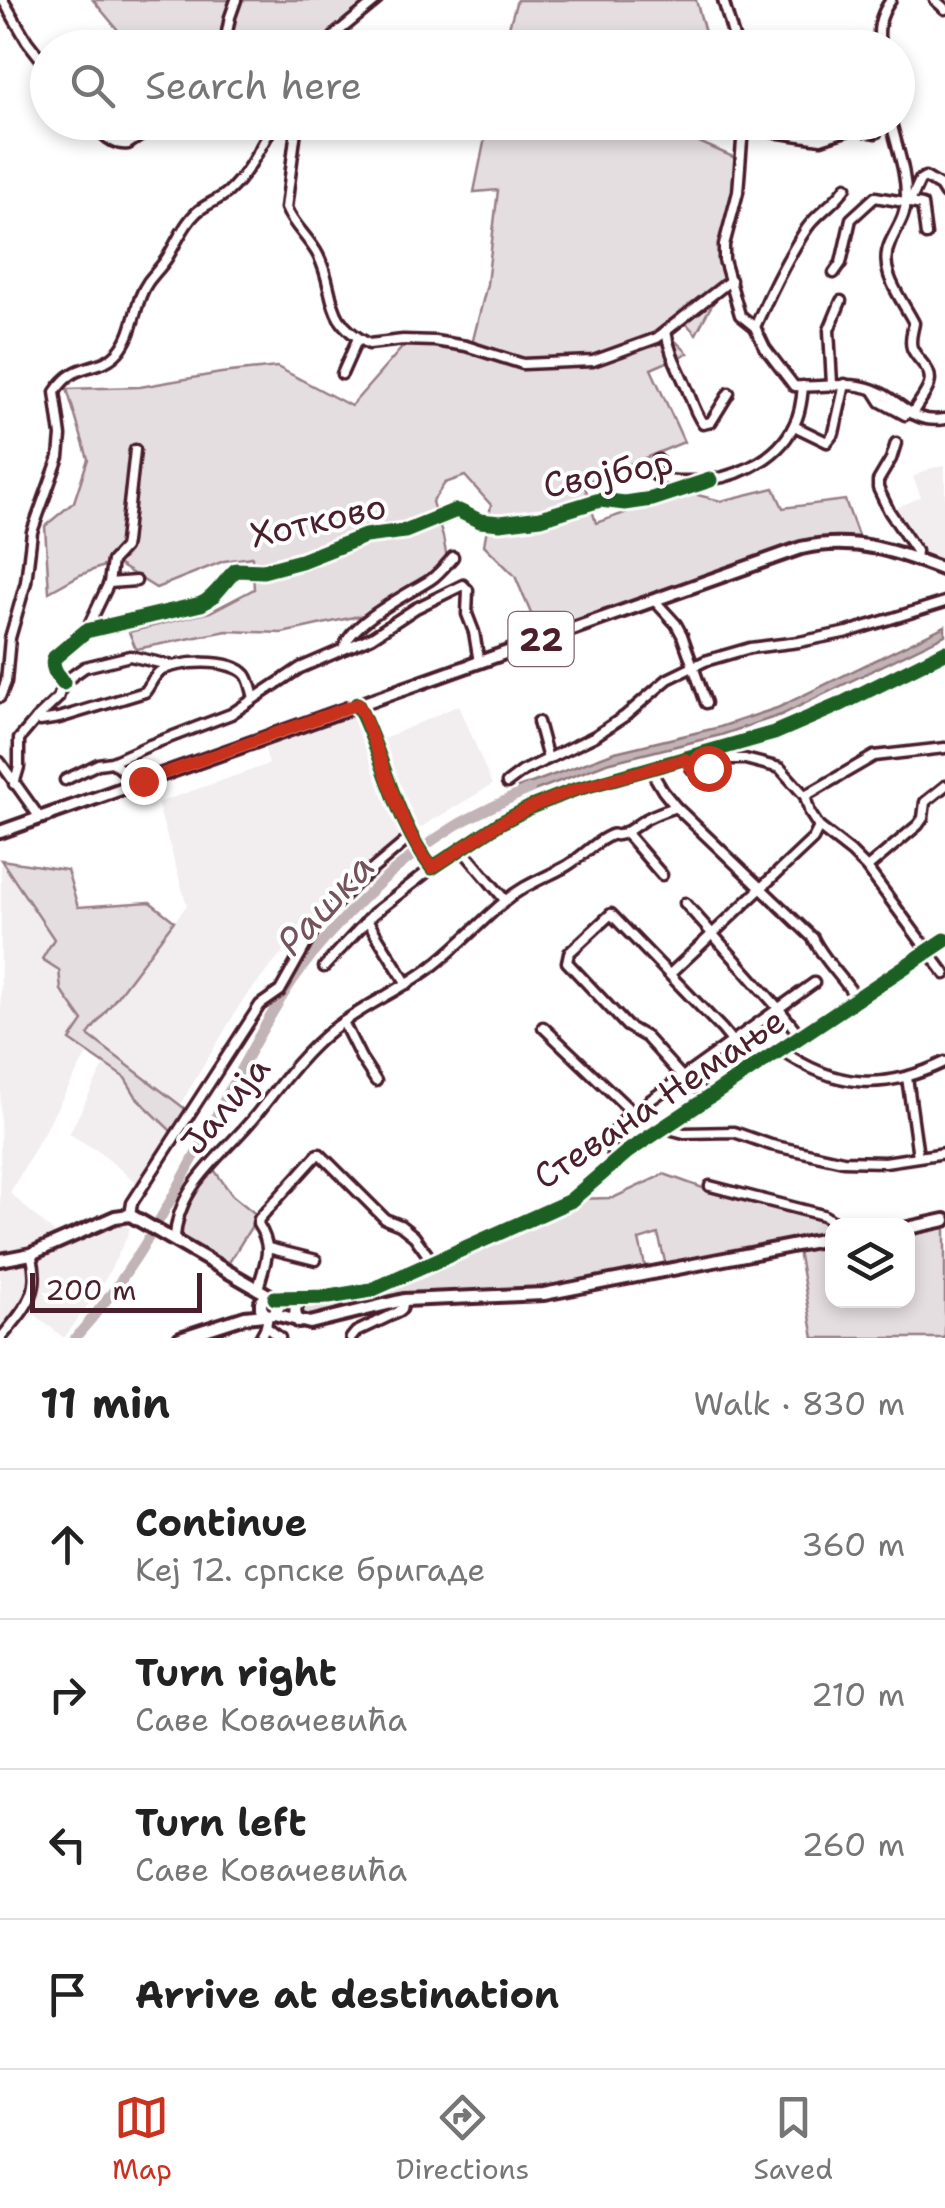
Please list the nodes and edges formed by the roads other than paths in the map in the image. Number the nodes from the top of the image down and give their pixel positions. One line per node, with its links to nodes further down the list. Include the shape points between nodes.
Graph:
1 (3, 0): 10 (street)
2 (236, 0): 6 (street)
3 (377, 0): 7 (street)
4 (724, 0): 8 (street)
5 (891, 0): 9 (street)
6 (228, 30)
7 (340, 30)
8 (732, 30)
9 (878, 30)
10 (30, 44)
11 (110, 140): 12 (street)
12 (134, 140)
13 (265, 140): 57 (street, via 232,189 188,223 146,285 115,356 60,384 54,398 60,457 32,532)
14 (295, 140): 26 (street, via 286,208 320,259 337,316)
15 (739, 140): 22 (street, via 738,192 723,251)
16 (896, 140): 19 (street)
17 (846, 187): 24 (street, via 810,224)
18 (945, 194): 19 (street, via 925,177)
19 (908, 201): 20 (street, via 922,205); 21 (street, via 876,197 850,219); 34 (street, via 886,257 894,290 914,322 912,348 930,376)
20 (926, 235)
21 (834, 273)
22 (731, 280): 24 (street, via 737,309); 25 (street)
23 (841, 301): 28 (street, via 829,330)
24 (754, 328): 30 (street, via 788,380)
25 (666, 331): 26 (street, via 593,361 523,364 466,346 369,344); 32 (street, Својбор, via 674,365 703,424)
26 (358, 338): 27 (street)
27 (342, 374)
28 (832, 384): 29 (street); 30 (street)
29 (845, 384): 31 (street); 37 (street, via 830,440)
30 (803, 386): 37 (street)
31 (874, 390): 33 (street); 34 (street)
32 (729, 393)
33 (890, 407): 34 (street); 35 (street)
34 (916, 416): 36 (street)
35 (890, 418)
36 (945, 419)
37 (794, 426): 41 (street, Својбор, via 766,458)
38 (896, 443): 44 (street, via 878,488)
39 (135, 450): 47 (street, via 124,548 112,562)
40 (658, 460): 41 (street, Својбор, via 658,478)
41 (710, 480): 42 (street, Својбор, via 652,499 600,500)
42 (516, 522): 50 (street, Хотково, via 480,521 454,511 282,566 236,570 211,600)
43 (453, 558): 51 (street, via 384,606)
44 (915, 559): 45 (main road, 22); 48 (main road, 22, via 869,544 810,546)
45 (945, 570)
46 (136, 581): 47 (street)
47 (109, 583): 50 (street)
48 (654, 600): 53 (main road, 22); 55 (street, via 682,634)
49 (945, 602): 55 (street)
50 (86, 631): 56 (street, via 53,663)
51 (344, 648): 53 (street, via 463,585); 58 (street)
52 (945, 652): 65 (street, via 784,729)
53 (479, 662): 60 (main road, 22)
54 (173, 666): 56 (street, via 130,656 86,667); 58 (street, via 222,662 246,675); 61 (street, via 145,692)
55 (693, 667): 59 (street); 64 (street, via 668,678 595,736)
56 (64, 683): 61 (street)
57 (0, 697)
58 (254, 698): 67 (street, via 231,714)
59 (706, 703)
60 (358, 704): 70 (main road, 22); 80 (street)
61 (36, 719): 72 (street, via 19,740)
62 (538, 722): 64 (street)
63 (945, 748): 74 (street, via 874,756)
64 (548, 759): 71 (street)
65 (685, 759): 68 (street); 74 (street, via 700,772 740,758 780,768)
66 (0, 762): 72 (street)
67 (112, 762): 69 (street); 70 (street)
68 (650, 769): 75 (street); 81 (street, via 531,807)
69 (65, 780)
70 (143, 781): 76 (main road, 22)
71 (507, 783)
72 (14, 784): 76 (street)
73 (945, 786): 83 (street, via 925,802 918,826)
74 (805, 796): 77 (street)
75 (676, 807): 79 (street, Јалија); 85 (street)
76 (40, 818): 78 (main road, 22)
77 (818, 827): 83 (street); 85 (street)
78 (0, 832)
79 (625, 832): 84 (street); 86 (street, Јалија)
80 (413, 841): 82 (street); 116 (street, via 355,884 317,925 280,991 260,1005 132,1203)
81 (460, 848): 82 (street); 86 (street)
82 (429, 865): 88 (street)
83 (866, 868): 91 (street)
84 (662, 875)
85 (760, 888): 89 (street); 97 (street, via 813,938)
86 (505, 900): 96 (street, Јалија)
87 (685, 903): 89 (street)
88 (367, 920): 92 (street); 96 (street)
89 (712, 934): 93 (street); 98 (street)
90 (945, 940): 91 (street, Стевана Немање)
91 (928, 951): 94 (street); 97 (street, Стевана Немање)
92 (324, 967)
93 (670, 974): 102 (street); 106 (street, Стевана Немање, via 611,914 566,962)
94 (945, 974)
95 (814, 983): 98 (street, Стевана Немање)
96 (407, 984): 99 (street, Јалија)
97 (856, 998): 101 (street, Стевана Немање)
98 (779, 1009): 101 (street); 102 (street, Стевана Немање)
99 (343, 1022): 108 (street); 121 (street, Јалија, via 304,1055 210,1164 180,1208)
100 (542, 1027): 110 (street, Стевана Немање)
101 (801, 1037): 103 (street, Стевана Немање)
102 (732, 1041): 105 (street); 106 (street, Стевана Немање)
103 (781, 1050): 105 (street, Стевана Немање); 107 (street, via 851,1082)
104 (945, 1062): 107 (street)
105 (754, 1068): 109 (street, Стевана Немање)
106 (685, 1075): 109 (street, Стевана Немање); 110 (street, Стевана Немање)
107 (906, 1077): 113 (street)
108 (376, 1080)
109 (707, 1100): 111 (street, Стевана Немање)
110 (632, 1112): 114 (street, Стевана Немање, via 613,1136)
111 (665, 1128): 113 (street, via 730,1131 838,1161); 114 (street, Стевана Немање)
112 (945, 1153): 113 (street)
113 (918, 1156)
114 (616, 1161): 126 (street, Стевана Немање, via 570,1201)
115 (710, 1186): 117 (street)
116 (133, 1216): 121 (main road); 123 (main road, via 114,1217)
117 (826, 1218)
118 (945, 1220): 119 (main road)
119 (915, 1226)
120 (825, 1239): 128 (main road, via 537,1295)
121 (174, 1240): 129 (main road)
122 (268, 1248): 125 (street); 126 (street, via 258,1224 262,1214 320,1154 385,1219 414,1236); 129 (street)
123 (30, 1254): 124 (main road); 131 (street, via 32,1298)
124 (0, 1260)
125 (316, 1260)
126 (429, 1266): 127 (street, Стевана Немање, via 366,1291)
127 (302, 1298): 129 (street, Стевана Немање); 130 (main road)
128 (404, 1300): 130 (main road); 135 (street, via 398,1312)
129 (267, 1305): 130 (main road); 132 (main road); 133 (street); 134 (street)
130 (297, 1321)
131 (1, 1338)
132 (180, 1338)
133 (260, 1338)
134 (280, 1338)
135 (351, 1338)

